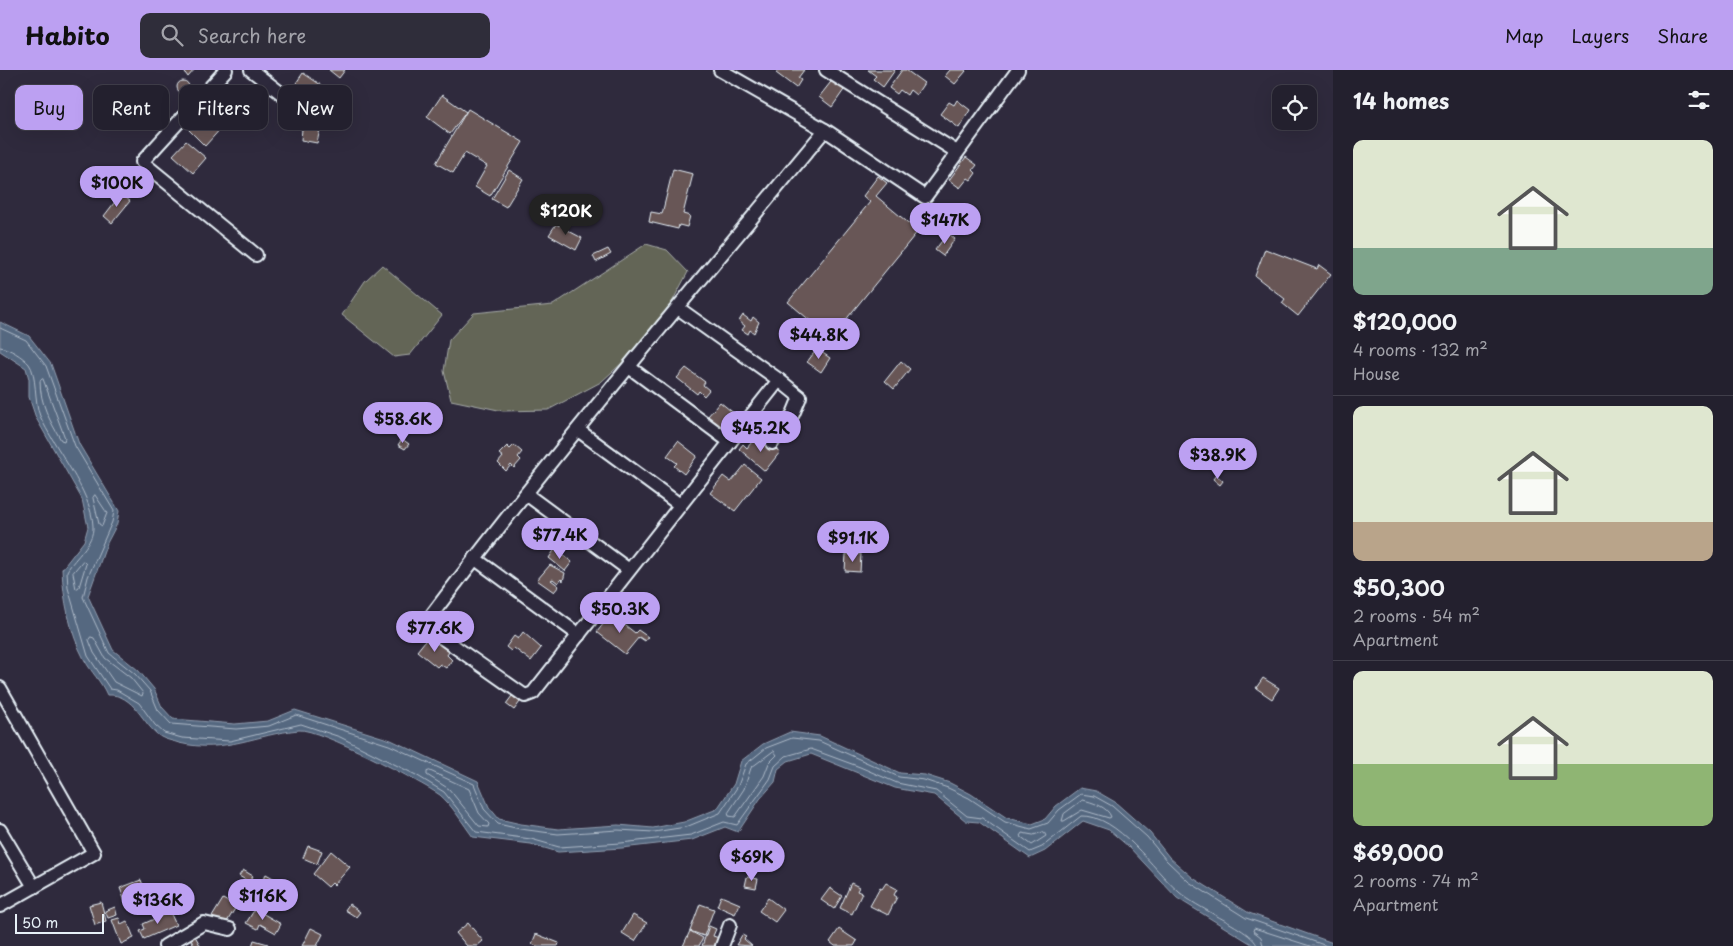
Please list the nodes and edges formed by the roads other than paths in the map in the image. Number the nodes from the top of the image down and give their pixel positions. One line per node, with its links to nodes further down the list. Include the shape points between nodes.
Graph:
1 (226, 70): 9 (street, via 142,162)
2 (251, 70): 6 (street)
3 (720, 70): 7 (street)
4 (826, 70): 8 (street)
5 (1018, 70): 8 (street)
6 (278, 91)
7 (825, 130): 8 (street, via 925,198); 10 (street)
8 (957, 152)
9 (256, 255)
10 (678, 308): 11 (street); 12 (street)
11 (629, 366): 13 (street); 14 (street)
12 (779, 380): 14 (street); 15 (street, via 800,397 793,414)
13 (578, 430): 16 (street); 17 (street)
14 (730, 442): 17 (street)
15 (772, 443)
16 (526, 494): 18 (street); 19 (street)
17 (680, 505): 19 (street)
18 (474, 558): 20 (street); 20 (street, via 424,625 525,696 533,693)
19 (629, 570): 20 (street)
20 (579, 635)
21 (0, 688): 23 (street, via 94,853)
22 (0, 830): 23 (street)
23 (34, 887): 24 (street)
24 (0, 906)
25 (730, 924): 28 (street)
26 (230, 929): 27 (street, via 204,924)
27 (165, 946)
28 (722, 946)

